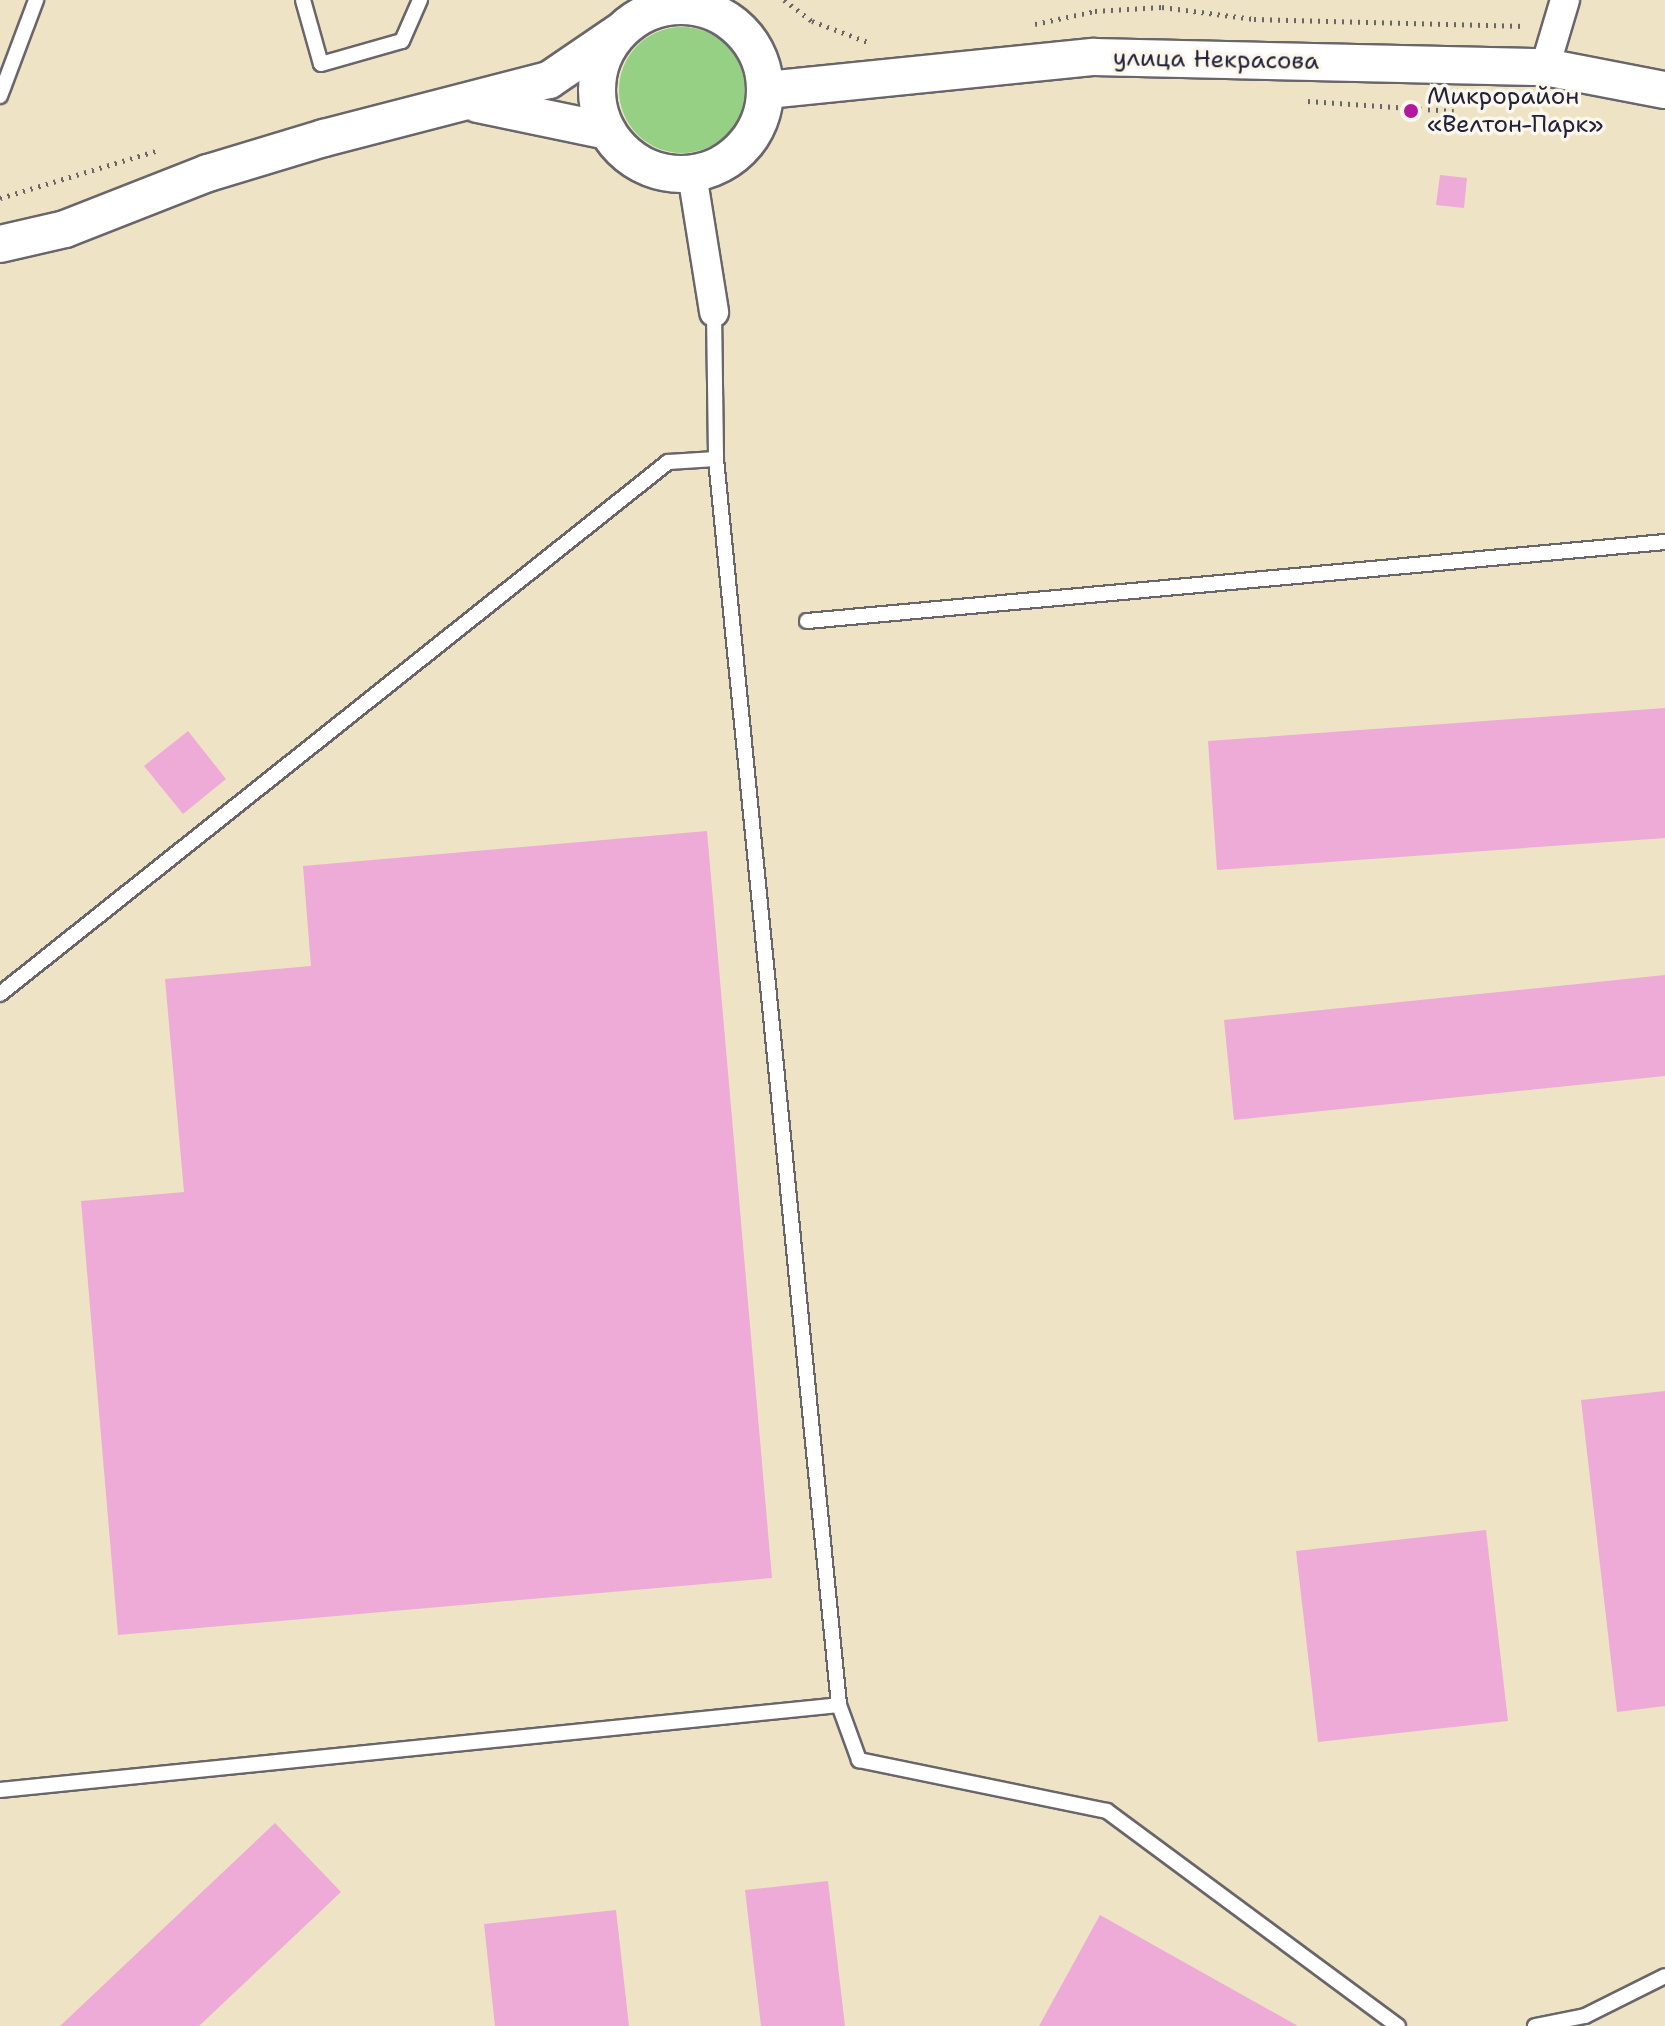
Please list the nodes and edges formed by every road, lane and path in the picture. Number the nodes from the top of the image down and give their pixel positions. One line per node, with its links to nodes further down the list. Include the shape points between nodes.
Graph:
1 (36, 0): 10 (lane)
2 (303, 0): 3 (lane, via 321,64 402,41)
3 (420, 0)
4 (1565, 0): 7 (street)
5 (683, 3): 6 (street, via 647,12); 8 (street, via 724,16 755,47)
6 (618, 33): 12 (street, via 549,80); 14 (street, via 599,74 597,98)
7 (1545, 67): 8 (street, улица Некрасова, via 1094,57); 9 (street, улица Некрасова)
8 (767, 90): 15 (street, via 761,120 745,146 721,165)
9 (1665, 90)
10 (0, 96)
11 (1301, 100): 13 (path)
12 (473, 103): 14 (street); 16 (street, via 324,138 208,173 65,229)
13 (1454, 111)
14 (607, 131): 15 (street, via 639,162 658,172)
15 (692, 174): 17 (street)
16 (0, 244)
17 (714, 312): 18 (lane)
18 (716, 459): 21 (lane, via 668,462); 22 (lane)
19 (1665, 542): 20 (lane)
20 (807, 621)
21 (0, 994)
22 (839, 1705): 23 (lane); 25 (lane, via 859,1760 1107,1811)
23 (0, 1790)
24 (1665, 1976): 26 (lane, via 1585,2016)
25 (1398, 2026)
26 (1535, 2026)

